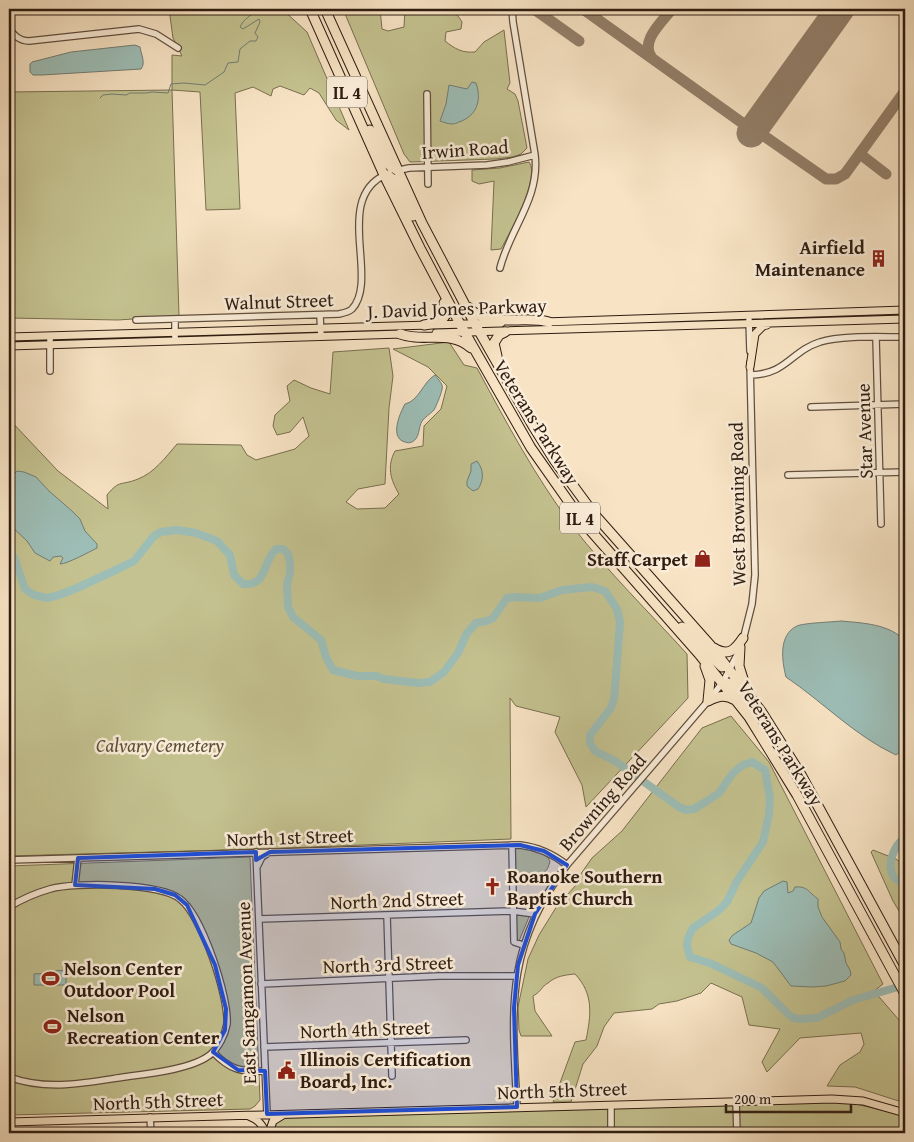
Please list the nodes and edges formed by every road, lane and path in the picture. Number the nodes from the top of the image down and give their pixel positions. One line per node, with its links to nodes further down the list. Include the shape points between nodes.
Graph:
1 (310, 9): 6 (highway, Veterans Parkway / IL 4)
2 (325, 9): 10 (highway, Veterans Parkway / IL 4)
3 (512, 9): 8 (street)
4 (9, 26): 5 (street, via 11,32 24,41 147,30)
5 (178, 48)
6 (338, 72): 10 (highway, via 344,76 386,161); 11 (highway, Veterans Parkway / IL 4)
7 (427, 94): 9 (street)
8 (535, 155): 9 (street, Irwin Road, via 496,164); 15 (street, via 536,178 532,194)
9 (428, 167): 10 (street, Irwin Road); 12 (street)
10 (397, 170): 11 (street, Walnut Street); 14 (highway, Veterans Parkway / IL 4)
11 (384, 175): 13 (highway, Veterans Parkway / IL 4); 14 (highway, via 393,179 435,256); 18 (street, Walnut Street, via 367,191 360,210 361,279 356,303 346,313)
12 (428, 184)
13 (420, 248): 24 (highway, Veterans Parkway / IL 4); 28 (highway, via 422,260 447,309 441,321)
14 (442, 263): 16 (highway, Veterans Parkway / IL 4)
15 (500, 268)
16 (463, 301): 23 (highway, via 473,312 488,319); 25 (highway, Veterans Parkway / IL 4)
17 (905, 310): 19 (main road, J. David Jones Parkway)
18 (320, 315): 20 (street, Walnut Street); 29 (street)
19 (749, 316): 23 (main road, J. David Jones Parkway); 26 (street, West Browning Road)
20 (174, 319): 22 (street, Walnut Street); 30 (street)
21 (905, 319): 27 (main road, J. David Jones Parkway)
22 (136, 320)
23 (549, 322): 25 (main road, J. David Jones Parkway)
24 (460, 324): 25 (main road, J. David Jones Parkway); 28 (main road, J. David Jones Parkway); 33 (highway, Veterans Parkway / IL 4)
25 (475, 324): 31 (highway, Veterans Parkway / IL 4)
26 (749, 324): 27 (main road, J. David Jones Parkway); 32 (main road, J. David Jones Parkway); 45 (street, West Browning Road)
27 (770, 324): 45 (main road, via 762,326 754,334)
28 (424, 325): 29 (main road, J. David Jones Parkway)
29 (320, 328): 30 (main road, J. David Jones Parkway); 37 (street)
30 (175, 332): 35 (main road, J. David Jones Parkway); 40 (street)
31 (480, 332): 32 (main road, J. David Jones Parkway); 33 (main road, J. David Jones Parkway); 48 (highway, Veterans Parkway / IL 4)
32 (505, 332): 48 (highway, via 496,339 494,346 521,398)
33 (465, 333): 34 (main road, J. David Jones Parkway); 43 (highway, Veterans Parkway / IL 4)
34 (400, 334): 37 (main road, J. David Jones Parkway); 43 (highway, via 410,338 451,337)
35 (50, 336): 36 (main road, J. David Jones Parkway); 41 (street)
36 (9, 337)
37 (321, 337): 40 (main road, J. David Jones Parkway)
38 (905, 337): 39 (street)
39 (876, 338): 45 (street, via 820,341 779,369 760,374); 47 (street, Star Avenue)
40 (175, 341): 41 (main road, J. David Jones Parkway)
41 (50, 345): 42 (main road, J. David Jones Parkway); 44 (street)
42 (9, 346)
43 (477, 354): 54 (highway, Veterans Parkway / IL 4, via 548,474 583,522)
44 (50, 371)
45 (750, 371): 56 (street, West Browning Road, via 755,575 752,604)
46 (905, 404): 47 (street)
47 (878, 405): 49 (street); 50 (street, Star Avenue)
48 (522, 407): 57 (highway, Veterans Parkway / IL 4, via 551,455 594,514)
49 (811, 407)
50 (880, 472): 51 (street); 52 (street); 53 (street, Star Avenue)
51 (905, 472)
52 (788, 475)
53 (881, 524)
54 (652, 602): 55 (highway, Veterans Parkway / IL 4); 58 (highway, via 673,618 717,663)
55 (680, 633): 59 (highway, Veterans Parkway / IL 4); 60 (highway, via 708,670)
56 (742, 642): 57 (highway, via 729,653); 58 (street, West Browning Road); 62 (highway, via 739,666 742,677 767,713)
57 (711, 646): 58 (highway, Veterans Parkway / IL 4)
58 (730, 669): 59 (street, West Browning Road); 62 (highway, Veterans Parkway / IL 4)
59 (723, 682): 60 (street, West Browning Road); 61 (highway, Veterans Parkway / IL 4); 64 (highway, via 733,686 741,695)
60 (708, 702): 61 (highway, via 718,696); 63 (street, West Browning Road)
61 (738, 702): 83 (highway, Veterans Parkway / IL 4, via 788,779)
62 (768, 722): 64 (highway, Veterans Parkway / IL 4)
63 (682, 732): 70 (street, Browning Road)
64 (800, 773): 79 (highway, Veterans Parkway / IL 4)
65 (512, 845): 67 (street, North 1st Street); 70 (street, North 1st Street, via 537,848); 74 (street)
66 (256, 852): 67 (street, North 1st Street); 68 (street, North 1st Street); 71 (street, East Sangamon Avenue)
67 (270, 852): 71 (street)
68 (78, 858): 69 (street, North 1st Street); 72 (street)
69 (9, 860)
70 (567, 865): 75 (street, Browning Road)
71 (257, 867): 77 (street, East Sangamon Avenue)
72 (75, 885): 73 (street, via 39,892); 87 (street, via 155,889 175,895 187,905 215,965 226,1010 226,1030)
73 (9, 907)
74 (513, 911): 75 (street, North 2nd Street); 76 (street, North 2nd Street); 78 (street, via 514,942)
75 (535, 914): 78 (street, Browning Road)
76 (388, 915): 77 (street, North 2nd Street); 81 (street)
77 (259, 919): 82 (street, East Sangamon Avenue)
78 (523, 945): 80 (street, Browning Road)
79 (905, 966)
80 (516, 976): 81 (street, North 3rd Street); 93 (street, Browning Road)
81 (390, 979): 82 (street, North 3rd Street); 85 (street)
82 (261, 984): 86 (street, East Sangamon Avenue)
83 (905, 994)
84 (466, 1040): 85 (street, North 4th Street)
85 (392, 1043): 86 (street, North 4th Street); 89 (street)
86 (264, 1047): 88 (street, East Sangamon Avenue)
87 (213, 1052): 88 (street, via 238,1070); 90 (street, via 194,1063 155,1073 71,1085 36,1085)
88 (265, 1071): 95 (street, East Sangamon Avenue)
89 (392, 1076)
90 (9, 1077)
91 (736, 1101): 92 (main road, North 5th Street); 94 (main road, North 5th Street, via 849,1099); 103 (street)
92 (611, 1105): 93 (main road, North 5th Street); 102 (street)
93 (517, 1107): 96 (main road, North 5th Street)
94 (905, 1113)
95 (267, 1114): 96 (main road, North 5th Street); 97 (main road, North 5th Street); 101 (main road, East Sangamon Avenue)
96 (286, 1114): 101 (main road, via 274,1120)
97 (247, 1115): 98 (main road, North 5th Street); 101 (main road, via 258,1121)
98 (150, 1117): 99 (main road, North 5th Street); 100 (street)
99 (9, 1122)
100 (151, 1133)
101 (268, 1133)
102 (611, 1133)
103 (738, 1133)

